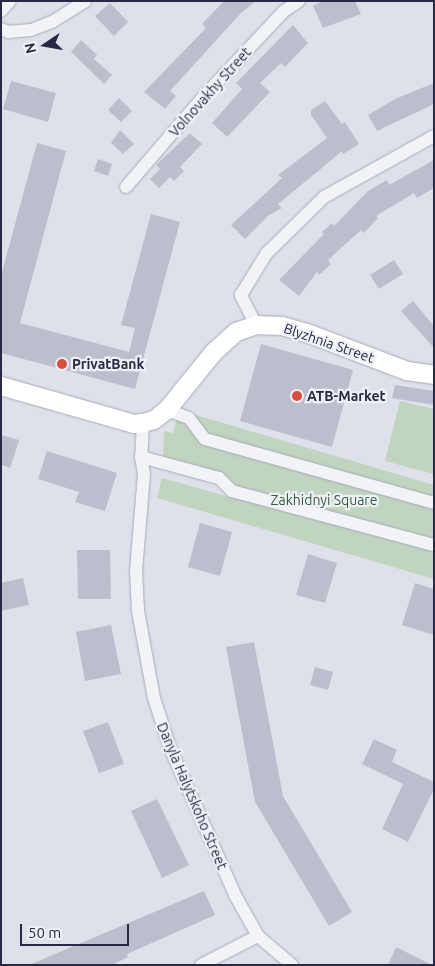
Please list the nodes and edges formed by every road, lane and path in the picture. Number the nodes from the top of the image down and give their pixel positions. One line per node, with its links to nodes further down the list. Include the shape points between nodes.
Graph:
1 (10, 1): 4 (street)
2 (85, 1): 5 (street, via 38,27 8,32)
3 (300, 1): 7 (street, Volnovakhy Street, via 284,11 204,96)
4 (1, 11)
5 (1, 28)
6 (434, 136): 8 (street, via 324,197 266,254 241,295)
7 (126, 187)
8 (256, 325): 9 (street, Blyzhnia Street, via 282,326 307,333 407,371); 11 (street, Blyzhnia Street, via 236,332 214,352)
9 (434, 375)
10 (1, 386): 12 (street, via 134,424)
11 (167, 410): 12 (street, Blyzhnia Street, via 154,420); 14 (street, via 190,418 205,439)
12 (143, 423): 13 (street, Danyla Halytskoho Street)
13 (141, 457): 15 (street, via 219,478 232,491); 16 (street, Danyla Halytskoho Street, via 144,474 137,563 138,611 154,698 179,770 235,895)
14 (434, 503)
15 (434, 545)
16 (258, 936): 17 (street); 18 (street, Danyla Halytskoho Street)
17 (201, 965)
18 (292, 965)

